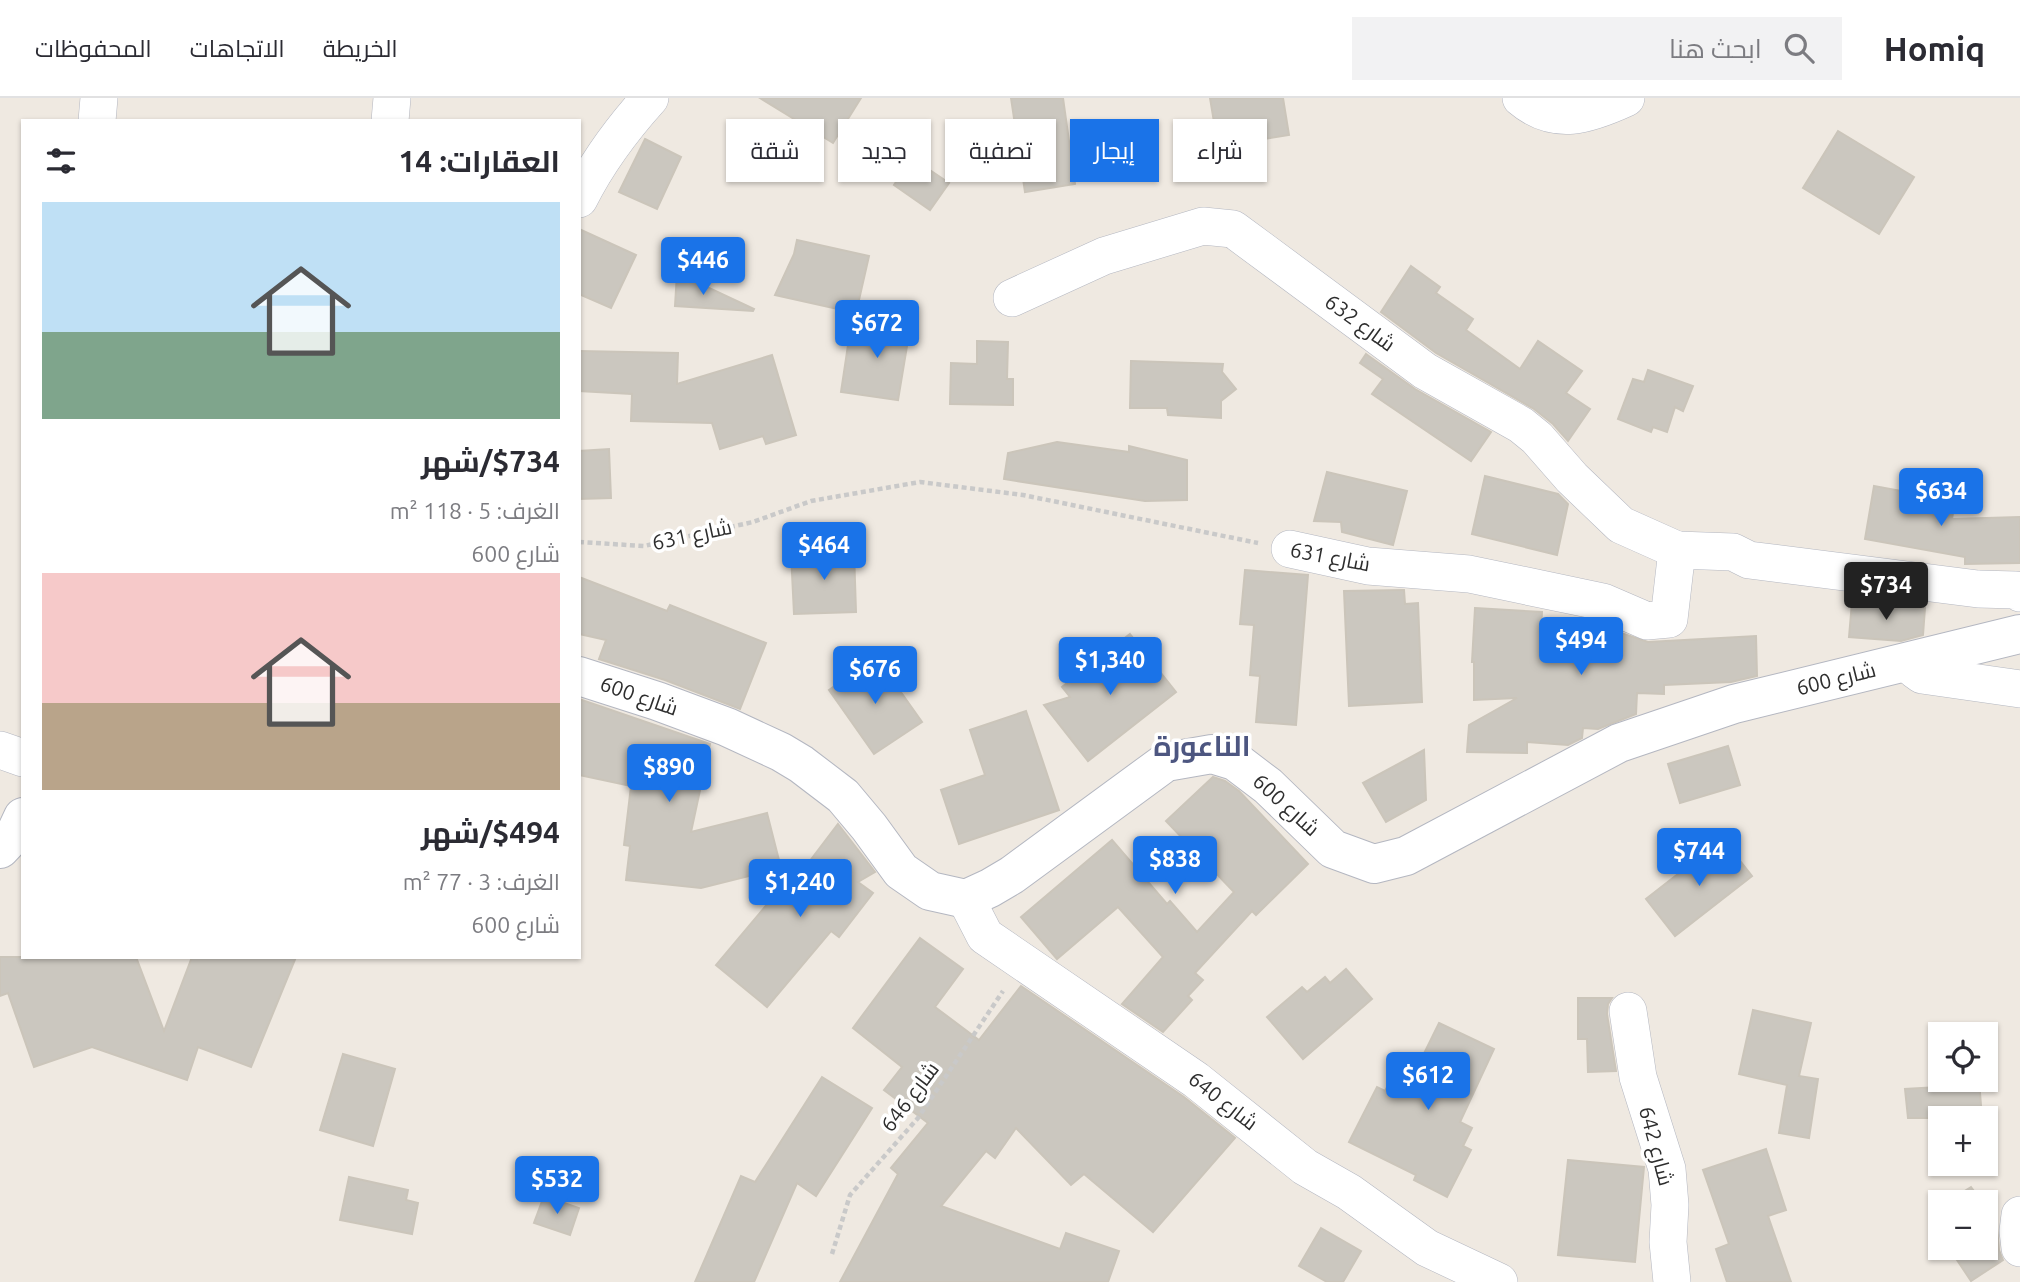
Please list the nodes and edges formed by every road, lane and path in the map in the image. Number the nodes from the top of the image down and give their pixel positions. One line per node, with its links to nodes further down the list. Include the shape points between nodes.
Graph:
1 (99, 98): 6 (street)
2 (393, 98): 7 (street)
3 (650, 98): 8 (street, via 613,142)
4 (1521, 98): 5 (street, via 1542,112 1562,116 1597,110)
5 (1626, 98)
6 (97, 119)
7 (390, 119)
8 (581, 196)
9 (1012, 298): 12 (street, شارع 632, via 1104,256 1203,226 1233,229 1425,371 1521,425 1621,525)
10 (581, 542): 11 (path, شارع 631, via 644,546 753,522 811,501 920,482 1023,495)
11 (1290, 549): 12 (street, شارع 631, via 1368,566 1469,574 1603,602 1647,621 1669,619)
12 (1677, 550): 13 (street, via 1733,552 1749,560)
13 (2020, 593)
14 (2020, 634): 15 (main road, شارع 600)
15 (1910, 661): 17 (street, via 1922,675); 20 (main road, شارع 600, via 1734,704 1619,743 1406,856 1374,864 1333,849 1287,802 1235,761 1212,754 1167,762 1012,875)
16 (581, 677): 20 (main road, شارع 600, via 680,710 781,752 843,796 901,871 930,891)
17 (2020, 690)
18 (0, 750): 19 (street)
19 (21, 757)
20 (966, 899): 21 (street, شارع 640, via 985,936)
21 (1023, 961): 25 (path, شارع 646, via 918,1118 850,1195); 26 (street, شارع 640, via 1196,1080 1305,1167 1349,1192 1427,1248)
22 (1628, 1011): 27 (street, شارع 642, via 1638,1077 1667,1169)
23 (2020, 1215): 24 (street)
24 (2020, 1248)
25 (832, 1254)
26 (1499, 1282)
27 (1672, 1282)

